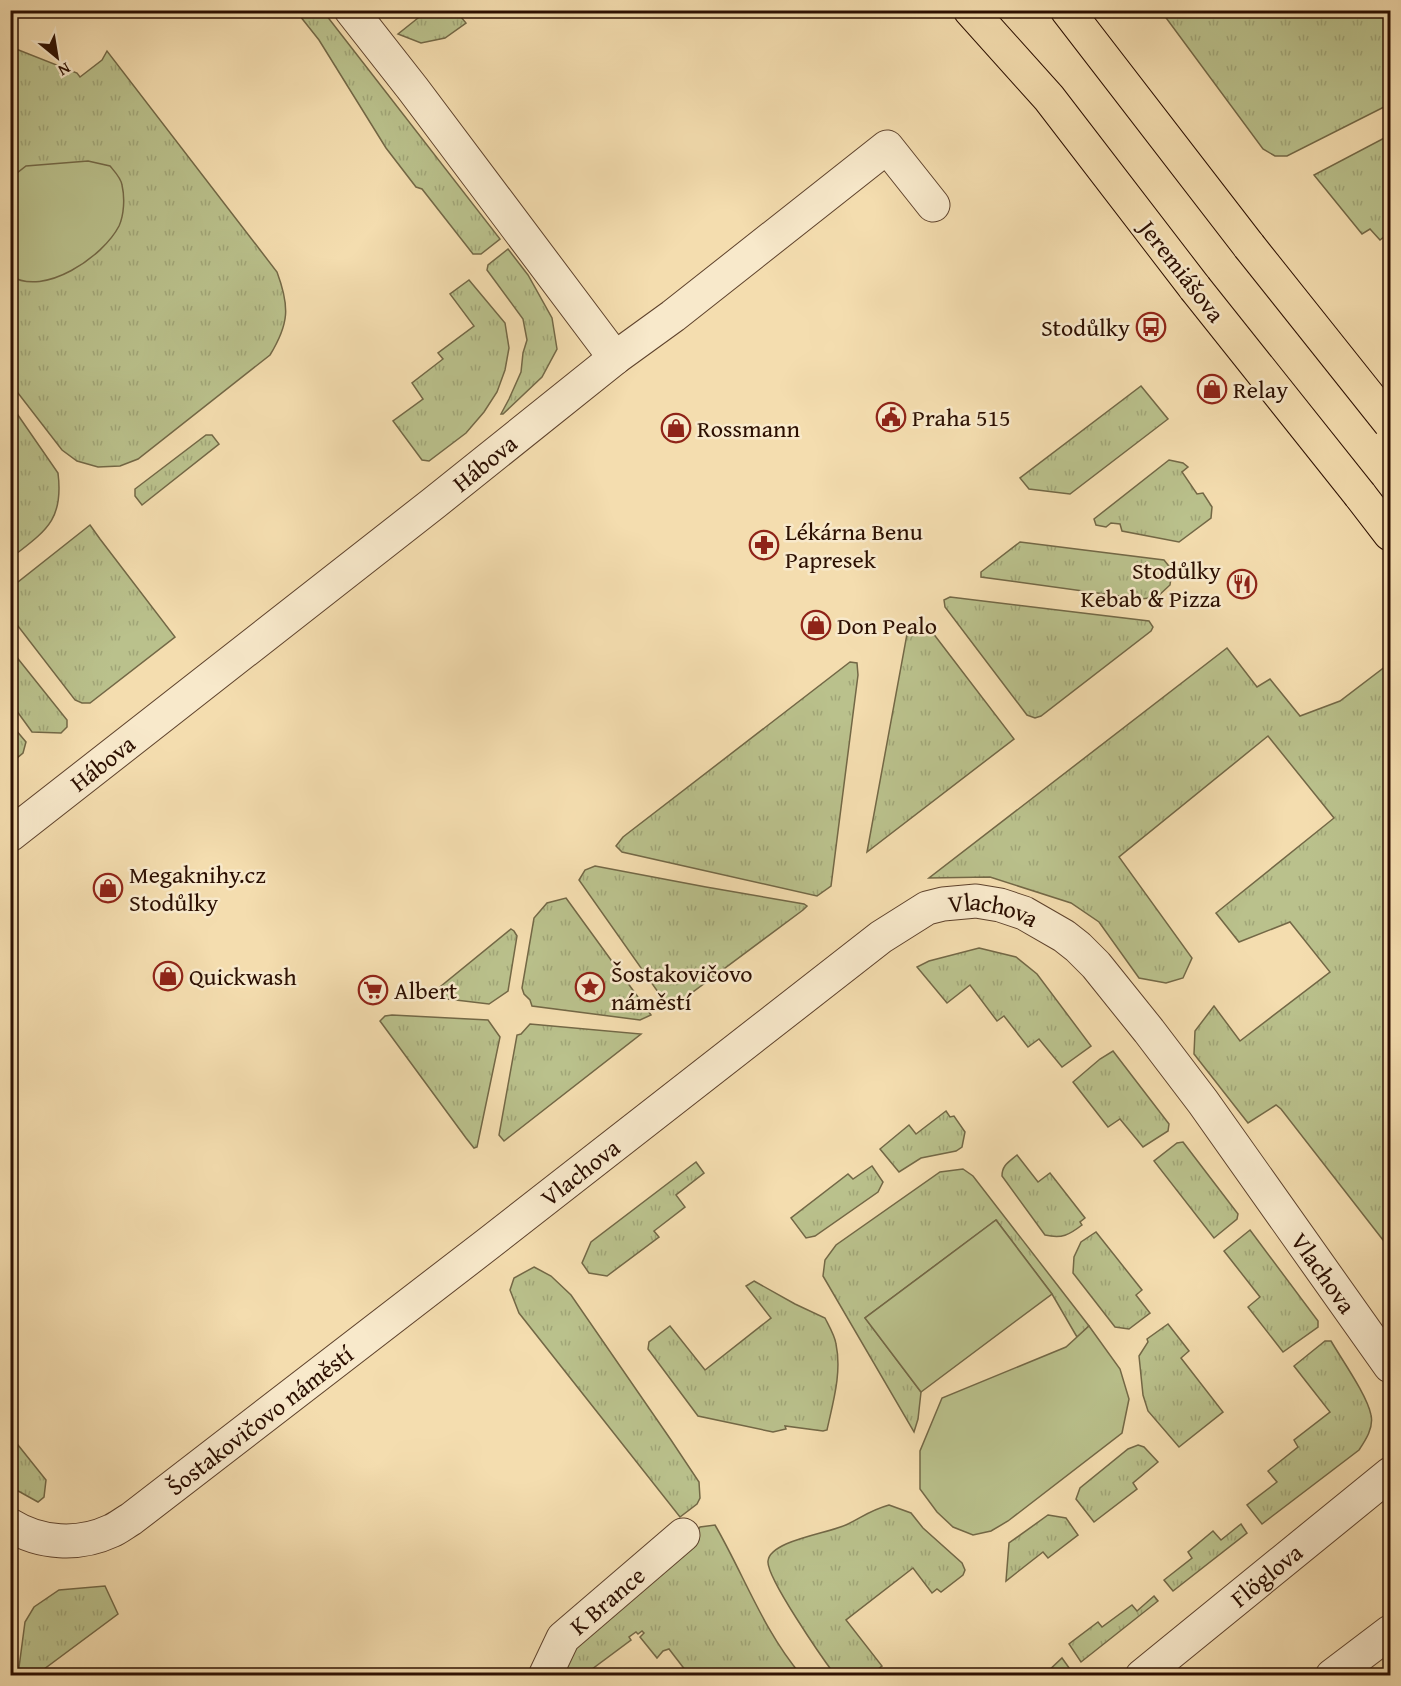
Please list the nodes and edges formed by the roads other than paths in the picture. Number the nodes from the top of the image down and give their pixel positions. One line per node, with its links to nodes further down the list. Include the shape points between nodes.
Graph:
1 (351, 10): 5 (street)
2 (970, 10): 7 (main road, Jeremiášova, bridge, via 1049,98)
3 (1067, 10): 6 (main road, bridge)
4 (933, 205): 5 (street, Hábova, via 887,147)
5 (615, 358): 8 (street, Hábova)
6 (1390, 423)
7 (1390, 534)
8 (10, 835)
9 (489, 1244): 10 (street, Vlachova, via 882,937 927,908 976,901 1024,913 1064,936 1096,965 1203,1102); 12 (street, Šostakovičovo náměstí, via 110,1532 64,1541 23,1533)
10 (1390, 1366)
11 (1390, 1474): 16 (street, Flöglova)
12 (10, 1525)
13 (683, 1535): 15 (street, K Brance, via 563,1638)
14 (1390, 1632): 17 (street)
15 (545, 1676)
16 (1142, 1676)
17 (1332, 1676)

